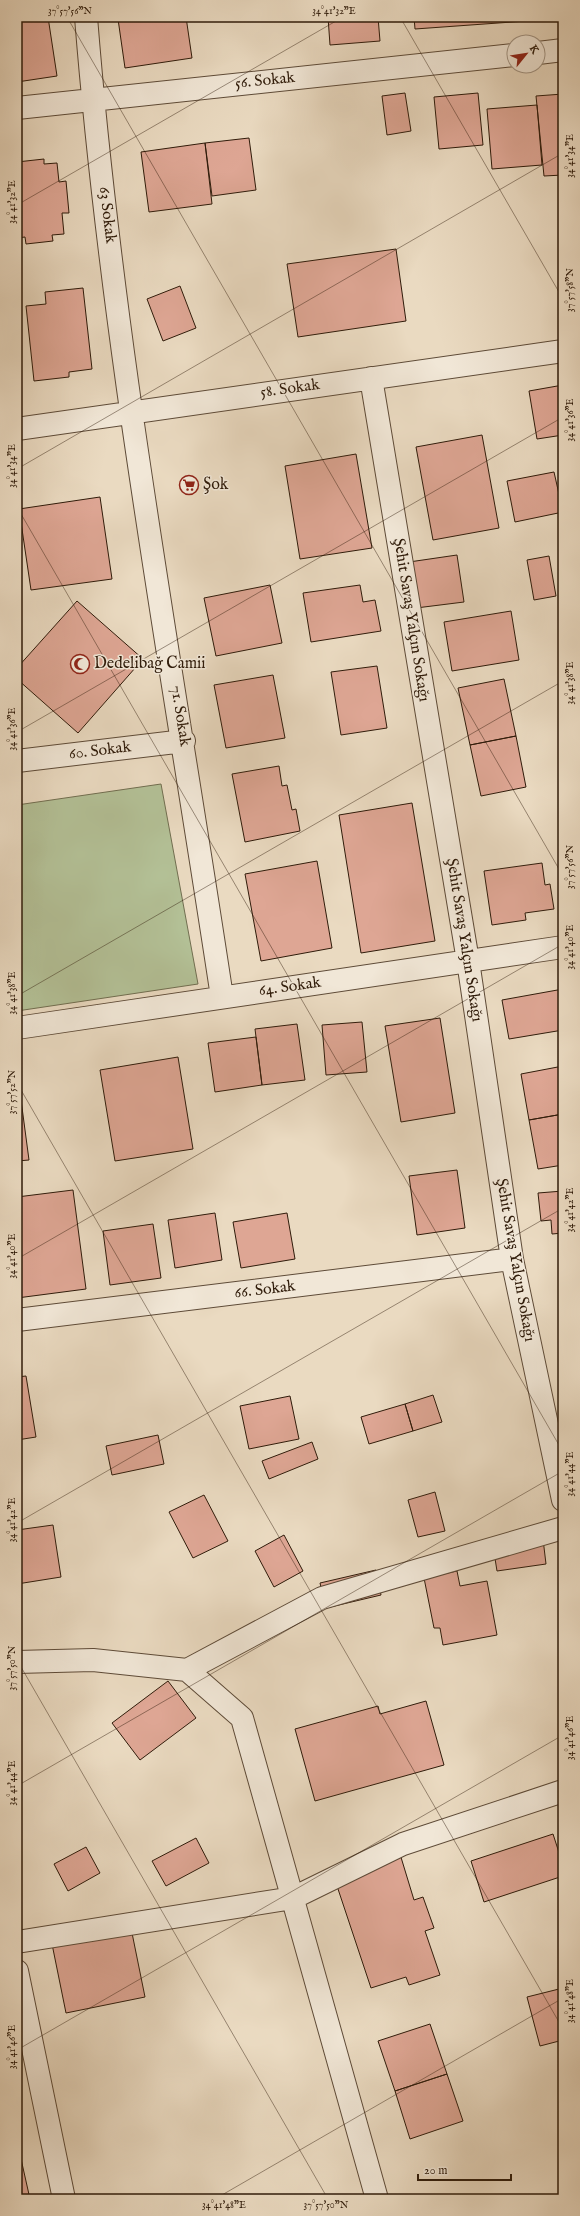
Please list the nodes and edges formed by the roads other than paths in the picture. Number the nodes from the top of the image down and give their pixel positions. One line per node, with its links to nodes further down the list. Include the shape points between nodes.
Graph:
1 (86, 17): 5 (street, 63 Sokak)
2 (563, 50): 3 (street)
3 (546, 51)
4 (506, 56): 5 (street, 56. Sokak)
5 (92, 99): 6 (street, 56. Sokak); 9 (street, 63 Sokak)
6 (17, 108)
7 (563, 351): 8 (street, 58. Sokak)
8 (371, 378): 9 (street, 58. Sokak); 14 (street, Şehit Savaş Yalçın Sokağı)
9 (131, 412): 10 (street, 58. Sokak); 11 (street, 71. Sokak)
10 (17, 429)
11 (184, 741): 12 (street, 60. Sokak); 15 (street, 71. Sokak)
12 (17, 761)
13 (563, 946): 14 (street, 64. Sokak)
14 (468, 961): 15 (street, 64. Sokak); 17 (street, Şehit Savaş Yalçın Sokağı)
15 (222, 997): 16 (street, 64. Sokak)
16 (17, 1028)
17 (512, 1259): 18 (street, 66. Sokak); 19 (street, Şehit Savaş Yalçın Sokağı)
18 (17, 1320)
19 (563, 1500)
20 (563, 1528): 22 (street, via 322,1598)
21 (17, 1662): 22 (street, via 93,1660)
22 (187, 1670): 24 (street, via 242,1718)
23 (563, 1791): 24 (street, via 403,1844)
24 (293, 1898): 25 (street); 28 (street)
25 (17, 1942)
26 (17, 1971): 27 (street)
27 (64, 2199)
28 (377, 2199)

